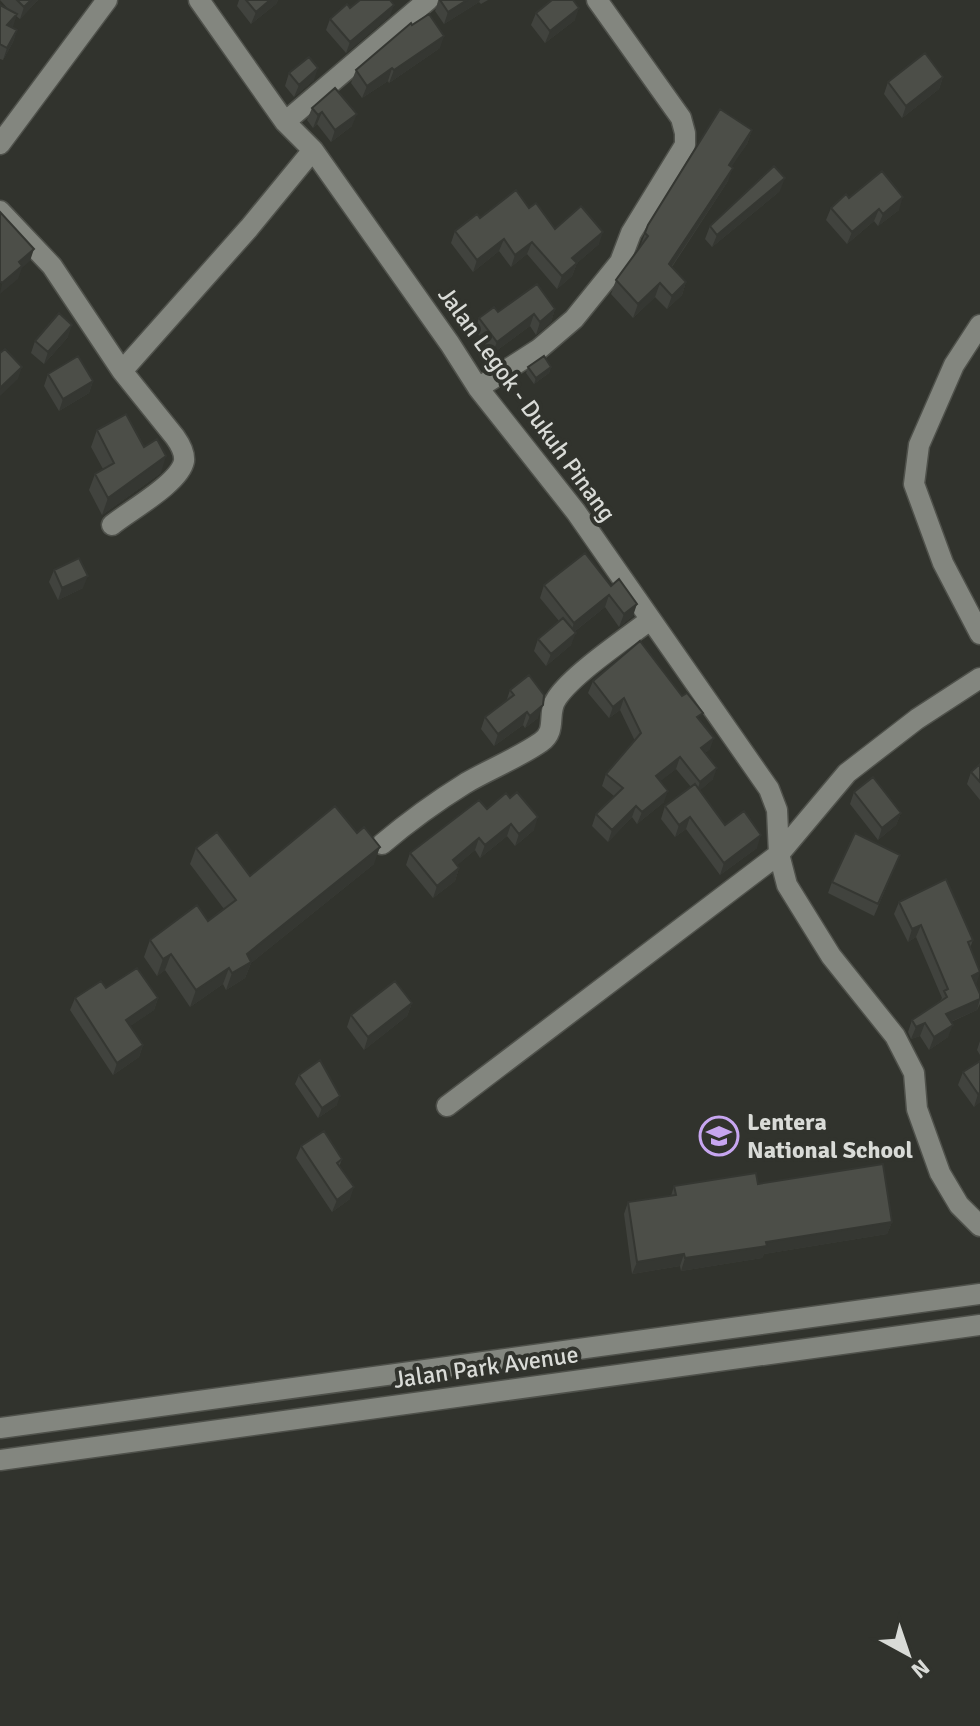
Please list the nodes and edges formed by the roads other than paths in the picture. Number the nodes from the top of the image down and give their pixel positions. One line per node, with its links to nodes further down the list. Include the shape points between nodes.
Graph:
1 (107, 0): 6 (street)
2 (199, 0): 5 (street, Jalan Legok - Dukuh Pinang)
3 (428, 0): 5 (street)
4 (597, 0): 11 (street, via 681,118 685,145 631,233 620,262 574,319)
5 (285, 122): 7 (street, Jalan Legok - Dukuh Pinang)
6 (0, 144)
7 (313, 150): 10 (street); 11 (street, Jalan Legok - Dukuh Pinang)
8 (0, 211): 10 (street, via 52,266)
9 (980, 325): 14 (street, via 954,365 924,434 914,484 943,563)
10 (122, 371): 12 (street, via 175,437 184,461 175,477)
11 (478, 388): 13 (street, Jalan Legok - Dukuh Pinang, via 576,512)
12 (112, 525)
13 (650, 620): 16 (street, via 557,698 552,729 543,741 464,785); 17 (street, Jalan Legok - Dukuh Pinang, via 769,789 777,810)
14 (980, 634)
15 (980, 678): 17 (street, via 847,773)
16 (382, 844)
17 (779, 854): 18 (street); 19 (street, Jalan Legok - Dukuh Pinang, via 796,902 895,1036 914,1073 917,1109 940,1173 959,1205)
18 (447, 1106)
19 (980, 1226)
20 (980, 1294): 22 (street, Jalan Park Avenue)
21 (980, 1325): 23 (street, Jalan Park Avenue)
22 (0, 1428)
23 (0, 1460)

